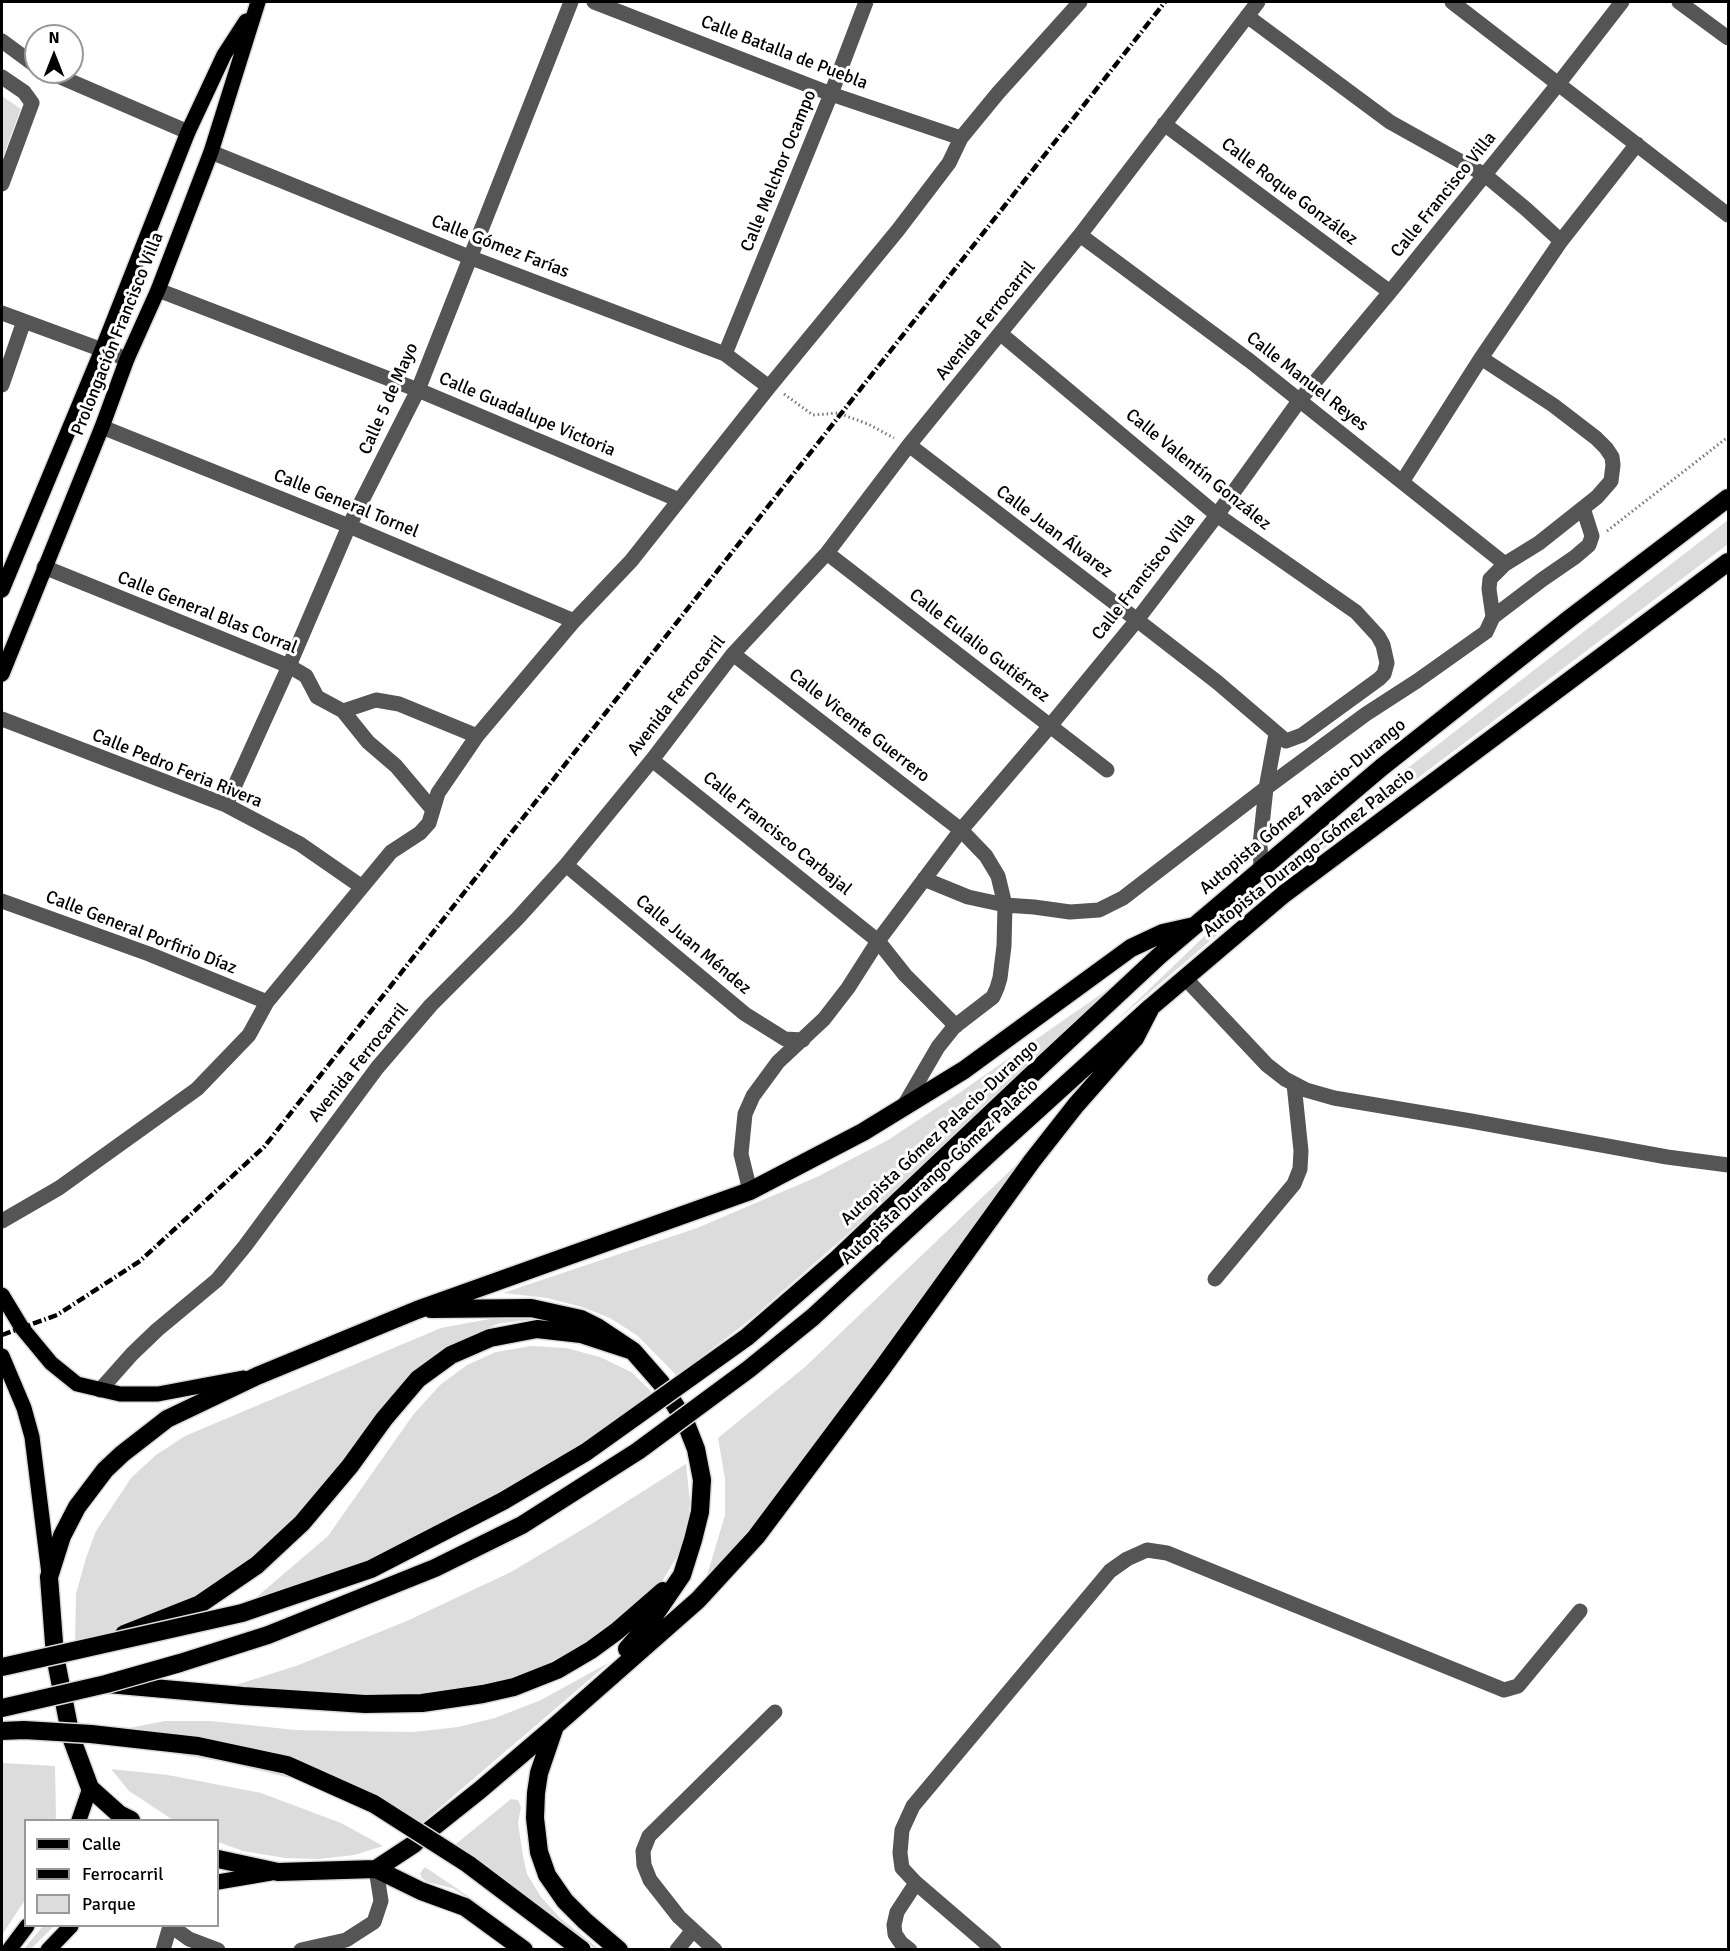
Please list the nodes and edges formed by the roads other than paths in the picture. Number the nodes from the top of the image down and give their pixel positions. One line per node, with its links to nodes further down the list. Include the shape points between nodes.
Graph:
1 (258, 2): 19 (main road, Prolongación Francisco Villa, via 224,55); 22 (main road, Prolongación Francisco Villa)
2 (571, 2): 28 (street, Calle 5 de Mayo)
3 (594, 2): 17 (street, Calle Batalla de Puebla)
4 (866, 2): 17 (street, Calle Melchor Ocampo)
5 (1080, 2): 20 (street)
6 (1258, 2): 10 (street, Avenida Ferrocarril)
7 (1452, 2): 15 (street)
8 (1622, 2): 15 (street, Calle Francisco Villa)
9 (1679, 2): 11 (street)
10 (1246, 16): 18 (street, Avenida Ferrocarril); 23 (street, via 1390,122)
11 (1728, 38)
12 (2, 41): 13 (street)
13 (24, 57)
14 (2, 77): 24 (street, via 24,92 32,103)
15 (1560, 83): 21 (street); 23 (street, Calle Francisco Villa)
16 (77, 84): 19 (street)
17 (831, 94): 20 (street, Calle Batalla de Puebla); 35 (street, Calle Melchor Ocampo)
18 (1164, 124): 26 (street, Avenida Ferrocarril); 30 (street, Calle Roque González)
19 (188, 132): 34 (main road, Prolongación Francisco Villa)
20 (961, 138): 39 (street, via 949,164)
21 (1637, 144): 25 (street); 27 (street)
22 (211, 152): 28 (street, Calle Gómez Farías); 29 (main road, Prolongación Francisco Villa)
23 (1485, 175): 27 (street); 30 (street, Calle Francisco Villa)
24 (2, 184)
25 (1728, 215)
26 (1080, 235): 33 (street, Avenida Ferrocarril); 41 (street, Calle Manuel Reyes)
27 (1561, 241): 36 (street)
28 (470, 257): 35 (street, Calle Gómez Farías); 40 (street, Calle 5 de Mayo)
29 (158, 290): 37 (main road, Prolongación Francisco Villa); 40 (street, Calle Guadalupe Victoria)
30 (1390, 292): 41 (street, Calle Francisco Villa)
31 (2, 313): 32 (street)
32 (24, 321): 34 (street); 38 (street)
33 (1001, 334): 43 (street, Avenida Ferrocarril); 48 (street, Calle Valentín González)
34 (102, 350): 37 (street); 54 (main road, Prolongación Francisco Villa)
35 (725, 354): 39 (street, Calle Gómez Farías)
36 (1481, 358): 44 (street); 47 (street, via 1596,438 1612,457 1613,472 1607,487)
37 (127, 359): 42 (main road, Prolongación Francisco Villa)
38 (2, 385)
39 (774, 389): 46 (street)
40 (418, 390): 46 (street, Calle Guadalupe Victoria); 49 (street, Calle 5 de Mayo)
41 (1299, 400): 44 (street, Calle Manuel Reyes); 48 (street, Calle Francisco Villa)
42 (102, 427): 49 (street, Calle General Tornel); 53 (main road, Prolongación Francisco Villa)
43 (909, 445): 50 (street, Avenida Ferrocarril); 56 (street, Calle Juan Álvarez)
44 (1402, 482): 52 (street, Calle Manuel Reyes)
45 (1728, 498): 75 (highway, Autopista Gómez Palacio-Durango, via 1391,759)
46 (679, 500): 57 (street, via 631,561)
47 (1583, 508): 52 (street); 55 (street, via 1592,536 1589,545)
48 (1217, 515): 56 (street, Calle Francisco Villa); 60 (street, Calle Valentín González, via 1356,612 1383,645)
49 (350, 526): 57 (street, Calle General Tornel); 59 (street, Calle 5 de Mayo)
50 (827, 553): 58 (street, Avenida Ferrocarril); 65 (street, Calle Eulalio Gutiérrez)
51 (1728, 561): 82 (highway, Autopista Durango-Gómez Palacio, via 1284,894)
52 (1505, 564): 55 (street, via 1490,579)
53 (44, 567): 59 (street, Calle General Blas Corral); 61 (main road, Prolongación Francisco Villa)
54 (2, 590)
55 (1493, 617): 62 (street, via 1482,636)
56 (1137, 620): 65 (street, Calle Francisco Villa); 67 (street, Calle Juan Álvarez)
57 (574, 621): 66 (street)
58 (733, 654): 68 (street, Avenida Ferrocarril); 73 (street, Calle Vicente Guerrero)
59 (289, 666): 63 (street, Calle General Blas Corral, via 306,676 317,697); 71 (street, Calle 5 de Mayo)
60 (1385, 669): 62 (street, Calle Valentín González); 67 (street, via 1379,679 1302,735)
61 (2, 674)
62 (1393, 697): 70 (street)
63 (343, 711): 66 (street, via 376,700 399,704); 72 (street, Calle General Blas Corral)
64 (2, 719): 71 (street, Calle Pedro Feria Rivera)
65 (1050, 726): 69 (street, Calle Eulalio Gutiérrez); 73 (street, Calle Francisco Villa)
66 (477, 736): 72 (street, via 438,793)
67 (1281, 737): 70 (street)
68 (652, 760): 74 (street, Avenida Ferrocarril); 81 (street, Calle Francisco Carbajal)
69 (1107, 770)
70 (1266, 788): 75 (street); 79 (street, via 1124,898 1099,910 1070,912)
71 (226, 806): 77 (street, Calle Pedro Feria Rivera, via 300,844)
72 (433, 810): 77 (street, via 420,833 391,852)
73 (961, 830): 76 (street, Calle Francisco Villa); 79 (street, Calle Vicente Guerrero, via 994,868)
74 (566, 865): 86 (street, Calle Juan Méndez, via 745,1014 785,1040); 98 (street, Avenida Ferrocarril, via 431,1005 377,1068 217,1280 156,1330)
75 (1261, 868): 80 (highway, Autopista Gómez Palacio-Durango)
76 (924, 879): 79 (street, via 969,897); 81 (street, Calle Francisco Villa)
77 (362, 887): 83 (street)
78 (2, 901): 83 (street, Calle General Porfirio Díaz)
79 (1005, 905): 85 (street, Calle Vicente Guerrero, via 997,988 993,996)
80 (1194, 926): 88 (highway, via 1163,933 1131,948 964,1070); 102 (highway, Autopista Gómez Palacio-Durango, bridge, via 837,1259 747,1336 586,1452 503,1501 371,1569 242,1613)
81 (878, 941): 85 (street, Calle Francisco Carbajal, via 905,975); 86 (street, Calle Francisco Villa, via 848,988)
82 (1185, 978): 84 (highway, Autopista Durango-Gómez Palacio); 87 (street, via 1268,1065)
83 (267, 1002): 91 (street, via 249,1035 197,1089 59,1188)
84 (1151, 1008): 104 (highway, Autopista Durango-Gómez Palacio, bridge, via 813,1317 638,1450 522,1525 435,1568 268,1635); 105 (highway, via 1135,1038 1032,1161 756,1537 698,1599)
85 (956, 1026): 88 (street, Calle Vicente Guerrero, via 938,1047)
86 (803, 1040): 90 (street, Calle Francisco Villa, via 778,1062 745,1114 741,1154)
87 (1294, 1084): 89 (street, via 1334,1098); 92 (street, via 1301,1151 1294,1184)
88 (902, 1109): 90 (highway)
89 (1728, 1165)
90 (750, 1191): 94 (highway)
91 (2, 1221)
92 (1215, 1279)
93 (2, 1295): 98 (main road, via 22,1328 51,1363 77,1384)
94 (417, 1310): 95 (highway, via 531,1308 597,1327); 97 (highway)
95 (633, 1352): 99 (highway, via 661,1383 685,1421 696,1449 702,1480 700,1512); 102 (highway, bridge, via 581,1334 537,1329 490,1338 451,1355 418,1379 302,1523 257,1565 200,1604)
96 (2, 1356): 100 (main road, via 32,1437)
97 (257, 1376): 98 (main road, via 158,1394); 100 (highway, via 167,1419 105,1470 62,1536)
98 (100, 1390)
99 (682, 1575): 104 (highway, via 591,1650 557,1670 514,1687 422,1703 343,1703); 105 (highway, via 648,1625)
100 (49, 1577): 110 (highway, via 55,1656 71,1737)
101 (1580, 1611): 117 (street, via 1518,1686 1504,1690 1167,1553 1147,1550 1110,1571 913,1806 902,1830 900,1853 902,1868)
102 (94, 1646): 103 (highway, bridge)
103 (2, 1667)
104 (106, 1684): 106 (highway, bridge)
105 (582, 1702): 108 (highway)
106 (2, 1708)
107 (775, 1712): 122 (street, via 649,1836 644,1865 650,1880)
108 (555, 1726): 114 (highway, via 414,1845); 131 (highway, via 536,1793 539,1852 547,1875 565,1901)
109 (2, 1731): 130 (highway, bridge, via 91,1734 198,1746 287,1765 374,1804 468,1864)
110 (90, 1788): 111 (main road); 112 (highway)
111 (80, 1819)
112 (128, 1819)
113 (219, 1859): 115 (highway)
114 (375, 1869): 115 (highway); 123 (street, via 381,1901 374,1923); 129 (highway, via 465,1907)
115 (278, 1872): 116 (main road)
116 (219, 1881)
117 (916, 1884): 134 (street, via 897,1912 894,1925 901,1943); 135 (street)
118 (26, 1927): 124 (main road)
119 (70, 1927): 125 (main road)
120 (170, 1927): 126 (street)
121 (171, 1927): 127 (street)
122 (693, 1930): 132 (street); 133 (street)
123 (346, 1945): 128 (street)
124 (9, 1950)
125 (48, 1950)
126 (163, 1950)
127 (218, 1950)
128 (301, 1950)
129 (524, 1950)
130 (582, 1950)
131 (619, 1950)
132 (677, 1950)
133 (715, 1950)
134 (910, 1950)
135 (994, 1950)

